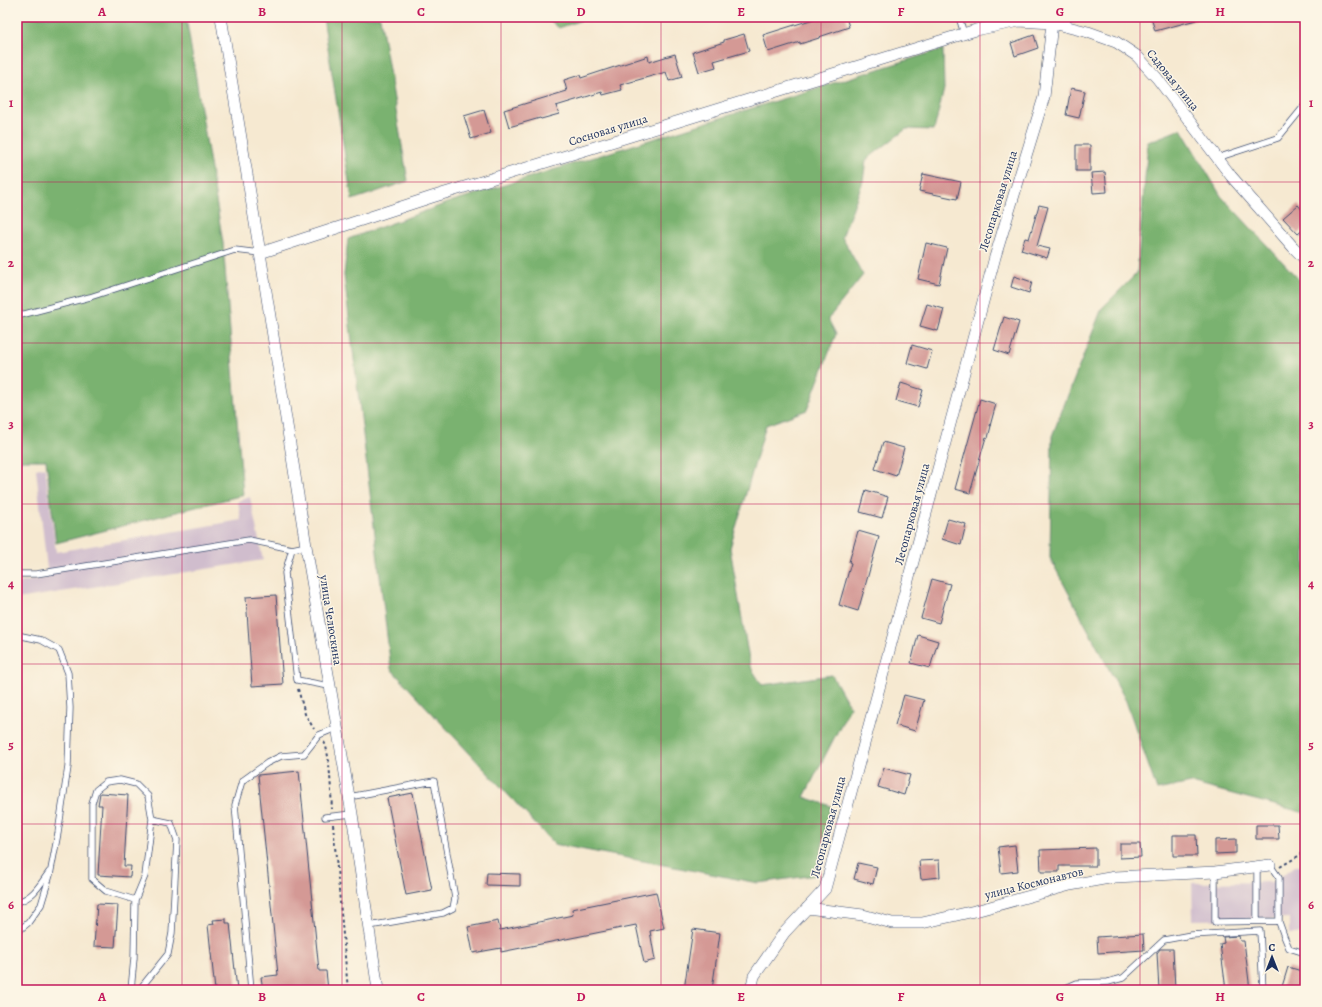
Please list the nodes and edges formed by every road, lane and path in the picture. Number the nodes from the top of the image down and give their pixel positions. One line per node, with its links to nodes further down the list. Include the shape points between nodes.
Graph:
1 (221, 17): 8 (street, улица Челюскина)
2 (959, 17): 5 (lane)
3 (1041, 20): 4 (street, Садовая улица); 5 (street, Садовая улица)
4 (1062, 22): 7 (street, Садовая улица, via 1116,42 1137,56 1157,78); 31 (street, Лесопарковая улица, via 1044,97 995,257 825,889)
5 (964, 34): 8 (street, Сосновая улица, via 432,197)
6 (1305, 105): 7 (lane, via 1278,138)
7 (1217, 158): 9 (street, Садовая улица)
8 (260, 253): 10 (lane, via 235,250 90,297); 11 (street, улица Челюскина)
9 (1305, 259)
10 (17, 316)
11 (306, 546): 12 (lane); 16 (street, улица Челюскина)
12 (292, 549): 13 (lane, via 249,540 36,574); 15 (lane, via 285,573)
13 (17, 574)
14 (17, 636): 27 (lane, via 41,640 59,650 68,673 68,767)
15 (297, 680): 16 (lane); 18 (path, via 305,714)
16 (329, 686): 17 (street, улица Челюскина)
17 (336, 728): 18 (lane); 19 (street, улица Челюскина)
18 (319, 736): 21 (path, via 326,745); 39 (lane, via 304,754 281,756 266,763 242,781 235,805)
19 (349, 797): 20 (street, улица Челюскина); 34 (lane, via 434,781 456,898 453,908 443,913)
20 (352, 814): 21 (lane); 34 (street, улица Челюскина)
21 (332, 816): 22 (lane); 40 (path)
22 (325, 817)
23 (152, 819): 29 (lane, via 145,876); 29 (lane, via 148,796 136,784 120,780 106,782 96,790 92,803 92,879 106,891); 38 (lane, via 171,823 177,840 172,933 168,954)
24 (1305, 852): 26 (path)
25 (1257, 867): 26 (street, улица Космонавтов); 28 (street, улица Космонавтов); 32 (lane)
26 (1272, 868): 33 (lane, via 1280,878)
27 (51, 869): 30 (lane, via 35,892); 35 (lane, via 41,905 28,923)
28 (1215, 872): 31 (street, улица Космонавтов, via 1115,877 1070,885 979,910 922,922 892,924 863,915); 32 (lane, via 1215,922)
29 (135, 900): 37 (lane)
30 (17, 902)
31 (807, 908): 42 (street, Лесопарковая улица, via 784,933 754,976)
32 (1256, 921): 33 (lane)
33 (1279, 921): 36 (lane, via 1289,948)
34 (369, 926): 41 (street, улица Челюскина)
35 (17, 932)
36 (1305, 953)
37 (131, 990)
38 (138, 990)
39 (251, 990)
40 (348, 990)
41 (378, 990)
42 (751, 990)
43 (1061, 990): 44 (lane, via 1077,983 1108,982 1123,978 1164,940 1191,935 1260,931)
44 (1263, 990)

